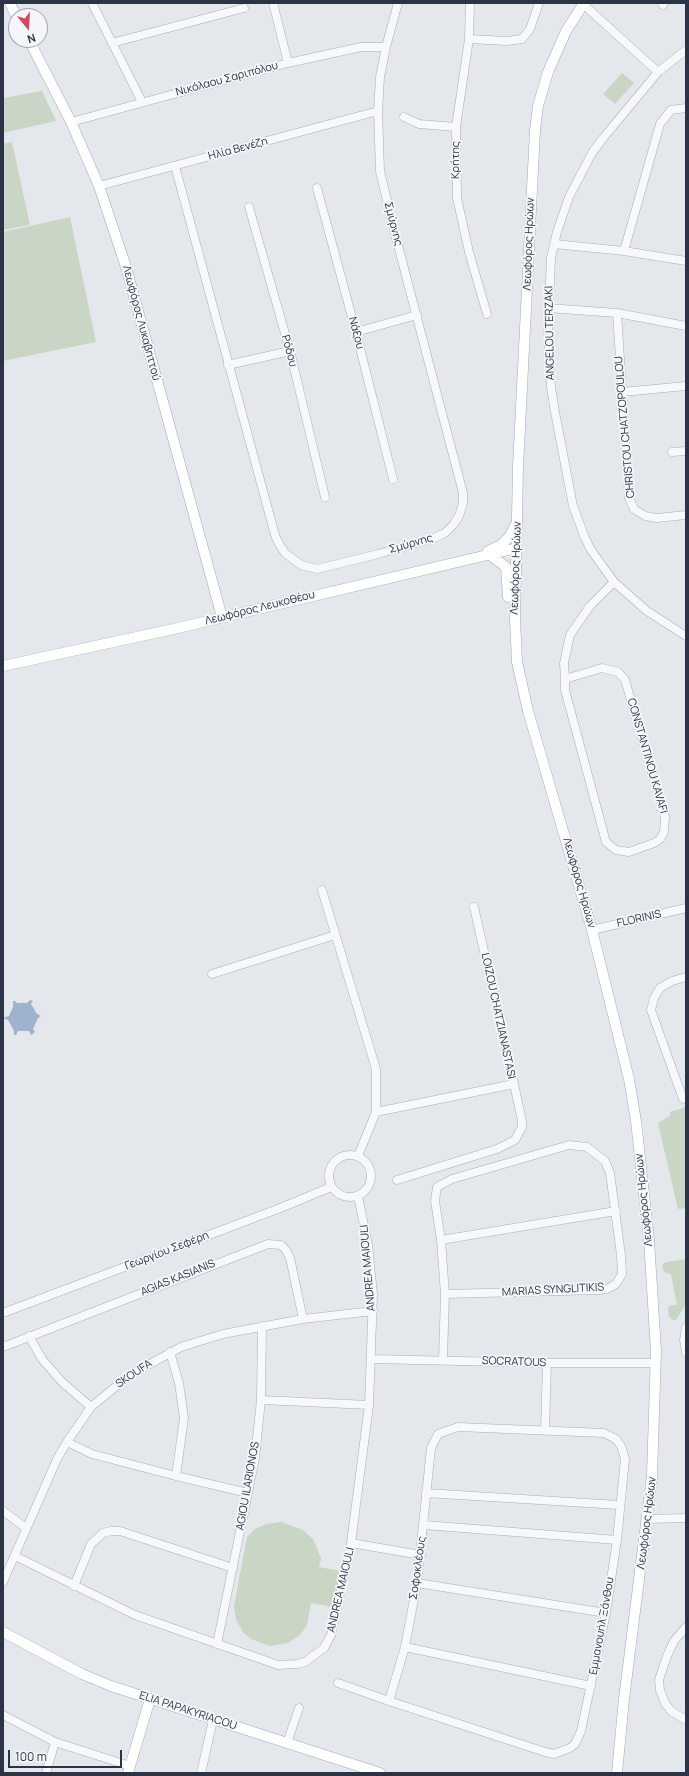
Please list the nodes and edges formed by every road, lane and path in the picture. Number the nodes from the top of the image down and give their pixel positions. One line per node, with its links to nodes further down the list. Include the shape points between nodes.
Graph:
1 (92, 3): 9 (street)
2 (273, 3): 13 (street)
3 (398, 3): 10 (street, Σμύρνης)
4 (470, 3): 8 (street, Κρήτης)
5 (539, 3): 8 (street, via 530,29 522,38 508,41)
6 (583, 4): 14 (street); 43 (main road, Λεωφόρος Ηρώων, via 566,31 548,72 538,106)
7 (244, 8): 9 (street)
8 (469, 39): 20 (street, Κρήτης)
9 (112, 43): 15 (street)
10 (386, 47): 13 (street, Νικόλαου Σαριπόλου, via 354,48); 17 (street, Σμύρνης)
11 (33, 48): 19 (main road, Λεωφόρος Λυκαβηττού)
12 (686, 50): 14 (street, ANGELOU TERZAKI)
13 (288, 63): 15 (street, Νικόλαου Σαριπόλου)
14 (658, 72): 25 (street, ANGELOU TERZAKI, via 592,153 569,197)
15 (142, 102): 19 (street, Νικόλαου Σαριπόλου)
16 (686, 108): 26 (street, via 671,110 660,124)
17 (378, 111): 21 (street, Ηλία Βενέζη); 31 (street, Σμύρνης, via 382,180)
18 (404, 117): 20 (street, via 418,124)
19 (71, 122): 22 (main road, Λεωφόρος Λυκαβηττού)
20 (456, 127): 30 (street, Κρήτης, via 457,198)
21 (175, 166): 22 (street, Ηλία Βενέζη); 35 (street, Σμύρνης)
22 (99, 186): 48 (main road, Λεωφόρος Λυκαβηττού, via 126,267)
23 (318, 188): 33 (street, Νάξου)
24 (249, 207): 34 (street, Ρόδου)
25 (554, 244): 26 (street); 28 (street, ANGELOU TERZAKI)
26 (624, 250): 27 (street)
27 (686, 261)
28 (548, 308): 29 (street); 47 (street, ANGELOU TERZAKI, via 551,387 573,506 591,550)
29 (616, 313): 32 (street); 37 (street, CHRISTOU CHATZOPOULOU)
30 (487, 314)
31 (417, 315): 33 (street); 35 (street, Σμύρνης, via 463,493 459,516 453,526 434,538 328,567 317,569 301,565 285,553 276,538)
32 (686, 326)
33 (356, 332): 40 (street, Νάξου)
34 (290, 351): 35 (street); 41 (street, Ρόδου)
35 (228, 365)
36 (686, 386): 37 (street)
37 (622, 392): 42 (street, CHRISTOU CHATZOPOULOU, via 631,504 645,516 657,518)
38 (686, 451): 39 (street)
39 (672, 452)
40 (393, 479)
41 (325, 497)
42 (686, 515)
43 (517, 521): 44 (main road, Λεωφόρος Ηρώων); 46 (main road, via 509,538 501,545)
44 (517, 548): 45 (main road, Λεωφόρος Λευκοθέου); 49 (main road, Λεωφόρος Ηρώων)
45 (490, 554): 46 (main road, Λεωφόρος Λευκοθέου); 49 (main road, via 506,567 509,616 511,624)
46 (472, 559): 48 (main road, Λεωφόρος Λευκοθέου)
47 (614, 582): 50 (street, ANGELOU TERZAKI, via 647,612); 52 (street, CONSTANTINOU KAVAFI, via 590,606 570,635 565,652)
48 (222, 617): 51 (main road, Λεωφόρος Λευκοθέου)
49 (515, 627): 56 (main road, Λεωφόρος Ηρώων, via 517,662 528,711)
50 (686, 636)
51 (3, 666)
52 (564, 679): 52 (street, CONSTANTINOU KAVAFI, via 606,842 616,850 629,852 654,844 664,832 665,817 625,680 618,672 602,668)
53 (322, 890): 57 (street)
54 (474, 906): 60 (street, LOIZOU CHATZIANASTASI)
55 (686, 908): 56 (street, FLORINIS)
56 (592, 930): 82 (main road, Λεωφόρος Ηρώων, via 629,1080 636,1121 653,1290)
57 (336, 935): 58 (street); 62 (street, via 376,1068)
58 (212, 974)
59 (686, 977): 61 (street, via 660,988 651,1010)
60 (514, 1084): 62 (street, LOIZOU CHATZIANASTASI); 64 (street, via 522,1121 522,1127 515,1140 497,1149)
61 (683, 1099)
62 (376, 1112): 63 (street)
63 (358, 1156): 65 (street, via 345,1156 334,1162 328,1174); 66 (street, via 368,1165 371,1178 367,1189)
64 (397, 1180)
65 (331, 1187): 66 (street, via 346,1198); 71 (street, Γεωργίου Σεφέρη, via 283,1208)
66 (358, 1196): 70 (street, ANDREA MAIOULI, via 368,1245)
67 (616, 1211): 68 (street); 68 (street, MARIAS SYNGLITIKIS, via 610,1173 605,1161 592,1149 577,1144 562,1146 458,1177 437,1187 435,1201); 69 (street, MARIAS SYNGLITIKIS, via 622,1269 620,1280 612,1286 599,1290)
68 (441, 1240): 69 (street)
69 (445, 1294): 80 (street)
70 (373, 1311): 72 (street, SKOUFA); 79 (street, ANDREA MAIOULI)
71 (3, 1313)
72 (302, 1319): 73 (street, SKOUFA); 75 (street, AGIAS KASIANIS, via 288,1255 282,1245 274,1243 260,1246)
73 (262, 1326): 77 (street, SKOUFA, via 208,1338); 83 (street, AGIOU ILARIONOS)
74 (686, 1327): 78 (street)
75 (29, 1336): 76 (street, AGIAS KASIANIS); 85 (street, via 42,1359 62,1382)
76 (3, 1347)
77 (170, 1352): 85 (street, SKOUFA, via 130,1375); 89 (street, via 184,1418)
78 (686, 1352)
79 (371, 1359): 80 (street, SOCRATOUS); 84 (street, ANDREA MAIOULI)
80 (443, 1359): 81 (street, SOCRATOUS)
81 (547, 1363): 82 (street, SOCRATOUS); 86 (street)
82 (656, 1363): 95 (main road, Λεωφόρος Ηρώων, via 653,1469)
83 (261, 1400): 84 (street); 90 (street, AGIOU ILARIONOS, via 255,1458)
84 (369, 1405): 99 (street, ANDREA MAIOULI)
85 (91, 1408): 88 (street, SKOUFA)
86 (545, 1431): 87 (street, Εμμανουήλ Ξάνθου, via 458,1427); 92 (street, Εμμανουήλ Ξάνθου, via 604,1433 619,1442 625,1459)
87 (438, 1434): 91 (street, Σοφοκλέους, via 431,1448)
88 (67, 1442): 89 (street, via 92,1454); 97 (street, SKOUFA)
89 (176, 1476): 90 (street)
90 (248, 1492): 102 (street, AGIOU ILARIONOS)
91 (426, 1493): 92 (street); 96 (street, Σοφοκλέους)
92 (619, 1505): 98 (street, Εμμανουήλ Ξάνθου)
93 (3, 1511): 97 (street)
94 (686, 1518): 95 (street)
95 (648, 1519): 125 (main road, Λεωφόρος Ηρώων, via 624,1699)
96 (424, 1525): 98 (street); 100 (street, Σοφοκλέους)
97 (26, 1528): 101 (street, SKOUFA)
98 (617, 1540): 106 (street, Εμμανουήλ Ξάνθου)
99 (351, 1543): 100 (street); 109 (street, ANDREA MAIOULI, via 331,1635 318,1653 305,1662 278,1665)
100 (421, 1555): 104 (street, Σοφοκλέους)
101 (15, 1556): 103 (street, SKOUFA); 105 (street, ANDREA MAIOULI)
102 (233, 1568): 105 (street, via 111,1530 103,1533 91,1544); 109 (street, AGIOU ILARIONOS)
103 (3, 1582)
104 (417, 1583): 106 (street); 110 (street, Σοφοκλέους)
105 (74, 1586): 109 (street, ANDREA MAIOULI, via 135,1615)
106 (606, 1613): 112 (street, Εμμανουήλ Ξάνθου)
107 (686, 1627): 118 (street, via 674,1641 659,1680 666,1704)
108 (3, 1632): 113 (main road, ELIA PAPAKYRIACOU, via 82,1674)
109 (217, 1644)
110 (405, 1647): 112 (street); 114 (street, Σοφοκλέους)
111 (338, 1683): 114 (street, Εμμανουήλ Ξάνθου)
112 (591, 1686): 114 (street, Εμμανουήλ Ξάνθου, via 578,1738 570,1748 554,1754)
113 (150, 1699): 117 (main road, ELIA PAPAKYRIACOU); 121 (main road)
114 (389, 1701)
115 (299, 1708): 120 (street)
116 (3, 1715): 119 (street)
117 (213, 1720): 120 (main road, ELIA PAPAKYRIACOU); 123 (street)
118 (686, 1720)
119 (55, 1742): 121 (street); 122 (street)
120 (287, 1743): 124 (main road, ELIA PAPAKYRIACOU)
121 (129, 1770)
122 (46, 1773)
123 (202, 1773)
124 (380, 1773)
125 (617, 1773)

